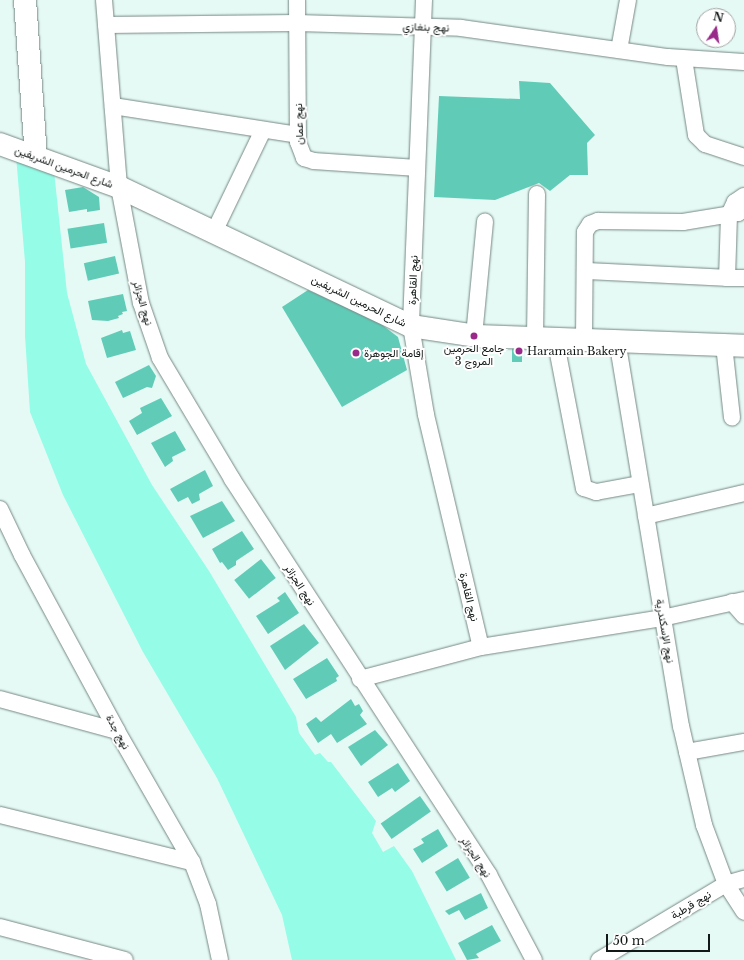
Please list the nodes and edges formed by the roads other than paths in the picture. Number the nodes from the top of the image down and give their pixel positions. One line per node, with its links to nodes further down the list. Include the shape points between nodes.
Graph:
1 (25, 0): 16 (street)
2 (104, 0): 7 (street, نهج الجزائر)
3 (297, 0): 6 (street, نهج عمان)
4 (424, 0): 8 (street, نهج القاهرة)
5 (628, 0): 9 (street)
6 (297, 23): 7 (street, نهج بنغازي); 8 (street, نهج بنغازي); 14 (street, نهج عمان)
7 (106, 25): 12 (street, نهج الجزائر)
8 (422, 27): 9 (street, نهج بنغازي, via 479,30); 18 (street, نهج القاهرة)
9 (619, 50): 10 (street, نهج بنغازي)
10 (684, 59): 11 (street, نهج بنغازي); 17 (street, via 696,135 705,144)
11 (744, 62)
12 (113, 106): 13 (street); 19 (street, نهج الجزائر)
13 (263, 130): 14 (street); 25 (street)
14 (298, 135): 18 (street, نهج عمان, via 304,158 314,161)
15 (0, 144): 16 (street, شارع الحرمين الشريفين)
16 (36, 156): 19 (street, شارع الحرمين الشريفين)
17 (744, 156)
18 (417, 168): 30 (street, نهج القاهرة)
19 (119, 187): 25 (street, شارع الحرمين الشريفين); 45 (street, نهج الجزائر, via 141,302 167,371)
20 (537, 194): 32 (street)
21 (744, 196): 23 (street, via 735,202)
22 (744, 208): 23 (street)
23 (729, 214): 26 (street); 27 (street, via 683,222 598,221 590,224 585,232)
24 (486, 222): 31 (street)
25 (214, 232): 30 (street, شارع الحرمين الشريفين)
26 (736, 238): 28 (street)
27 (585, 271): 28 (street); 33 (street)
28 (727, 278): 29 (street)
29 (744, 278)
30 (411, 326): 31 (street, شارع الحرمين الشريفين); 44 (street, نهج القاهرة, via 426,415)
31 (474, 336): 32 (street, شارع الحرمين الشريفين)
32 (545, 338): 33 (street, شارع الحرمين الشريفين); 37 (street, via 584,488 596,492)
33 (584, 339): 34 (street, شارع الحرمين الشريفين)
34 (617, 340): 35 (street, شارع الحرمين الشريفين); 37 (street, نهج الإسكندرية)
35 (734, 346): 36 (street)
36 (732, 418)
37 (640, 484): 40 (street, نهج الإسكندرية)
38 (744, 493): 40 (street)
39 (0, 508): 47 (street, نهج جدة, via 22,555)
40 (646, 516): 43 (street, نهج الإسكندرية)
41 (738, 601): 42 (street); 43 (street)
42 (744, 616)
43 (662, 618): 44 (street); 49 (street, نهج الإسكندرية)
44 (481, 648): 45 (street)
45 (360, 679): 58 (street, نهج الجزائر, via 489,875)
46 (0, 699): 47 (street)
47 (117, 731): 51 (street, نهج جدة)
48 (744, 742): 49 (street)
49 (687, 752): 53 (street, نهج الإسكندرية, via 704,825)
50 (0, 815): 51 (street)
51 (192, 862): 57 (street, نهج جدة, via 208,904)
52 (744, 879): 53 (street, نهج قرطبة)
53 (726, 884): 54 (street, نهج الإسكندرية); 59 (street, نهج قرطبة)
54 (744, 912)
55 (0, 927): 56 (street)
56 (125, 960)
57 (220, 960)
58 (534, 960)
59 (599, 960)

